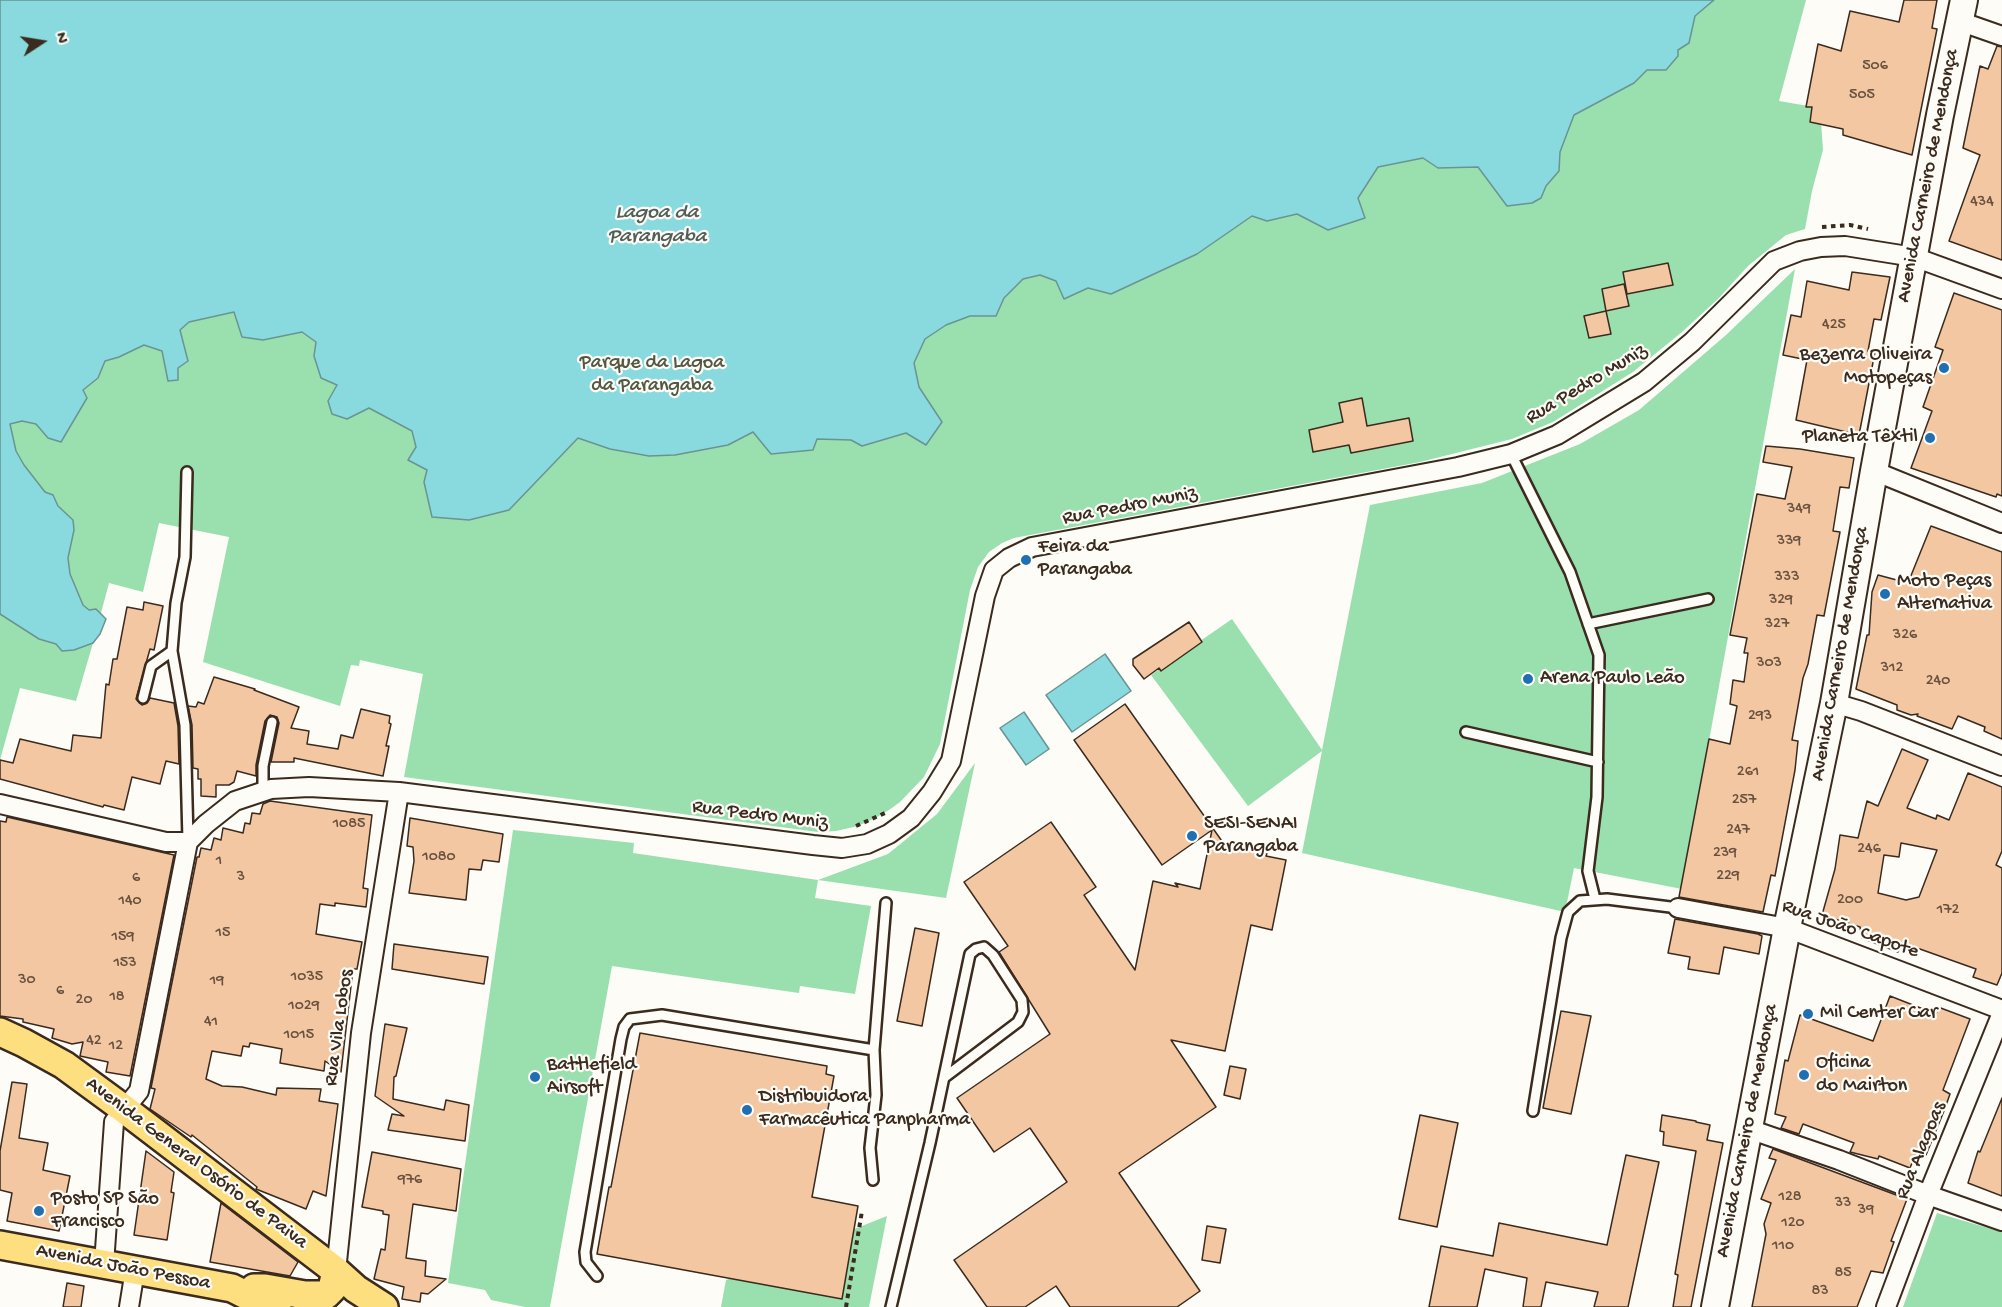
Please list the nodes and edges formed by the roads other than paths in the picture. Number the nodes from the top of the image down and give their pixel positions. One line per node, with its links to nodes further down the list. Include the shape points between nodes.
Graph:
1 (1961, 10): 2 (street); 3 (main road, Avenida Carneiro de Mendonça)
2 (2002, 36)
3 (1914, 257): 4 (street, Rua Pedro Muniz); 5 (street, Rua Pedro Muniz, via 1845,246 1821,247 1774,261 1692,342 1644,382 1557,435); 6 (main road, Avenida Carneiro de Mendonça)
4 (2002, 289)
5 (1511, 454): 10 (lane, via 1570,572); 19 (street, Rua Pedro Muniz, via 1032,547 1009,558 994,570 985,596 951,761 911,818 867,844 842,848 813,845)
6 (1874, 471): 8 (street); 13 (main road, Avenida Carneiro de Mendonça)
7 (187, 472): 11 (lane, via 185,557)
8 (2002, 523)
9 (1708, 599): 10 (lane)
10 (1588, 624): 16 (lane, via 1599,655)
11 (172, 651): 12 (lane, via 151,666); 21 (lane, via 185,725)
12 (143, 698)
13 (1834, 703): 17 (street); 25 (main road, Avenida Carneiro de Mendonça)
14 (272, 722): 18 (lane, via 263,766)
15 (1466, 732): 16 (lane)
16 (1598, 762): 22 (lane, via 1598,797 1588,871)
17 (2002, 766)
18 (263, 791): 19 (street, Rua Pedro Muniz, via 309,786); 21 (street, Rua Pedro Muniz, via 235,801)
19 (399, 792): 39 (street, Rua Vila Lobos, via 360,1033)
20 (0, 804): 21 (street, via 166,842)
21 (188, 842): 30 (street, via 139,1091)
22 (1595, 899): 24 (lane); 31 (lane, via 1580,901 1568,912)
23 (886, 903): 28 (lane)
24 (1678, 908): 25 (street, Rua João Capote)
25 (1787, 928): 26 (street, Rua João Capote); 32 (main road, Avenida Carneiro de Mendonça)
26 (2002, 1012): 34 (street, Rua Alagoas)
27 (0, 1032): 30 (main road, Avenida General Osório de Paiva, via 64,1065)
28 (874, 1050): 33 (lane, via 876,1095 870,1148); 40 (lane, via 662,1015 630,1019 621,1038 585,1252 586,1262)
29 (945, 1077): 29 (lane, via 970,954 984,947 1022,1000 1023,1012 1018,1022); 45 (lane)
30 (124, 1109): 37 (street, via 114,1122); 39 (main road, Avenida General Osório de Paiva)
31 (1533, 1111)
32 (1749, 1129): 34 (street); 46 (main road, Avenida Carneiro de Mendonça)
33 (873, 1180)
34 (1928, 1195): 35 (street); 47 (street, Rua Alagoas)
35 (2002, 1221)
36 (0, 1245): 37 (main road, Avenida João Pessoa)
37 (104, 1264): 38 (main road, Avenida João Pessoa)
38 (135, 1270): 41 (main road, Avenida João Pessoa); 42 (street)
39 (336, 1271): 41 (main road, via 332,1289 326,1295); 44 (main road, Avenida General Osório de Paiva)
40 (597, 1276)
41 (232, 1288): 43 (main road, Avenida João Pessoa)
42 (129, 1307)
43 (277, 1307)
44 (384, 1307)
45 (891, 1307)
46 (1715, 1307)
47 (1886, 1307)

